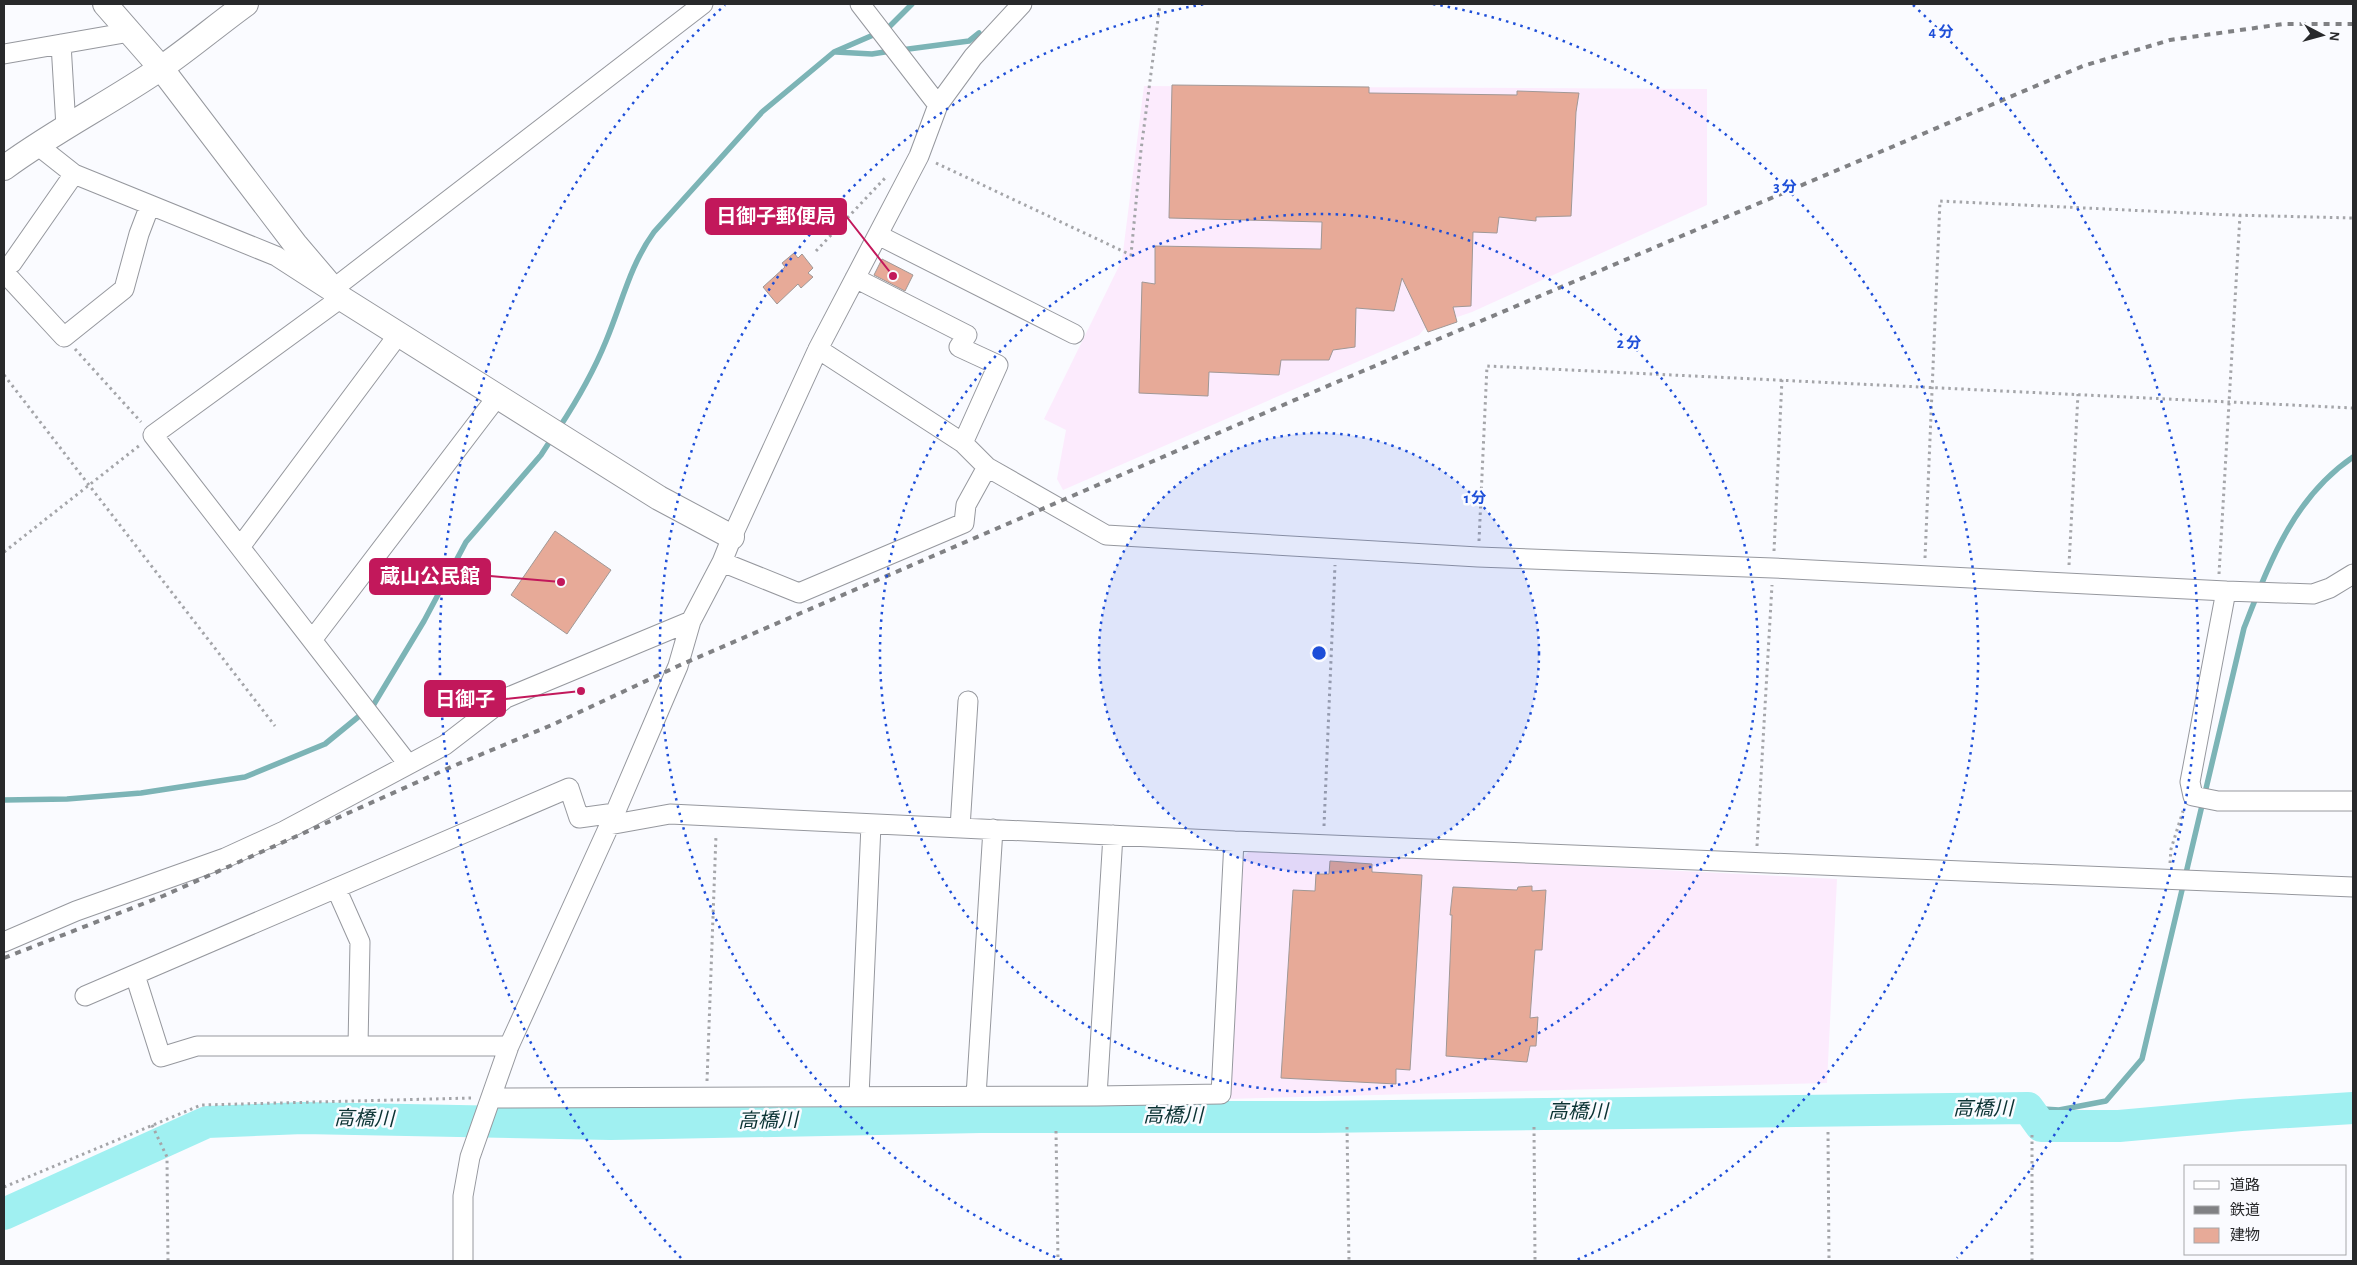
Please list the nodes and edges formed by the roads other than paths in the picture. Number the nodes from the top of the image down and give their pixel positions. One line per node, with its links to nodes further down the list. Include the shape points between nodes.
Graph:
1 (105, 4): 6 (street)
2 (246, 4): 9 (street)
3 (703, 4): 19 (street)
4 (860, 4): 10 (street)
5 (1022, 4): 10 (street, via 973,57)
6 (130, 32): 7 (street); 9 (street)
7 (61, 44): 8 (street); 11 (street)
8 (4, 54)
9 (161, 68): 11 (street); 19 (street, via 295,244)
10 (938, 106): 16 (street, via 919,156)
11 (66, 127): 12 (street)
12 (36, 144): 13 (street); 14 (street)
13 (4, 168)
14 (74, 174): 15 (street); 17 (street)
15 (150, 205): 17 (street, via 138,234 124,289 64,338); 19 (street, via 276,256)
16 (878, 235): 18 (street); 20 (street)
17 (4, 271)
18 (855, 278): 22 (street); 24 (street, via 967,335 959,347 998,365)
19 (337, 293): 21 (street); 27 (street, via 153,435)
20 (1074, 334)
21 (398, 335): 23 (street); 27 (street)
22 (818, 349): 24 (street); 26 (street)
23 (497, 398): 26 (street, via 659,498); 32 (street)
24 (963, 443): 25 (street)
25 (987, 467): 28 (street, via 966,505 964,523 799,593); 30 (street, via 1106,535 1336,550)
26 (732, 536): 28 (street)
27 (240, 547): 32 (street)
28 (722, 562): 31 (street)
29 (2353, 574): 30 (street, via 2313,594)
30 (2227, 591): 35 (street, via 2190,782 2195,796 2218,801)
31 (691, 621): 34 (street, via 506,698 445,745); 36 (street, via 678,666)
32 (312, 640): 34 (street)
33 (968, 701): 38 (street)
34 (408, 764): 44 (street, via 284,831 225,858 76,911)
35 (2353, 801)
36 (612, 819): 37 (street, via 670,814); 43 (street, via 579,818 569,788); 48 (street)
37 (871, 825): 38 (street); 49 (street)
38 (960, 828): 39 (street)
39 (992, 829): 40 (street); 50 (street)
40 (1113, 835): 41 (street); 51 (street)
41 (1234, 841): 42 (street); 51 (street, via 1222,1094)
42 (2353, 887)
43 (336, 888): 45 (street); 47 (street, via 360,942)
44 (4, 942)
45 (135, 975): 46 (street); 47 (street, via 161,1057 196,1046)
46 (85, 996)
47 (358, 1046): 48 (street)
48 (509, 1046): 52 (street)
49 (859, 1096): 50 (street); 52 (street)
50 (976, 1096): 51 (street)
51 (1096, 1096)
52 (490, 1102): 53 (street, via 476,1136 463,1196)
53 (463, 1261)

